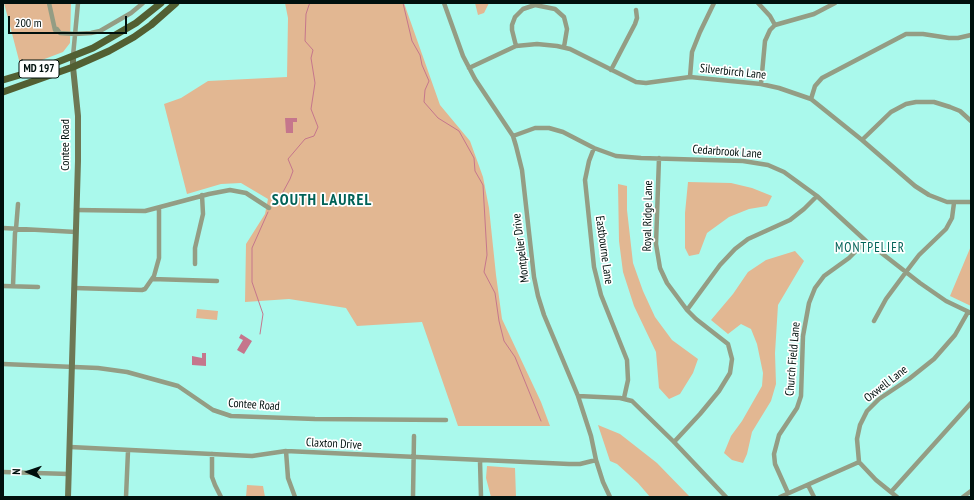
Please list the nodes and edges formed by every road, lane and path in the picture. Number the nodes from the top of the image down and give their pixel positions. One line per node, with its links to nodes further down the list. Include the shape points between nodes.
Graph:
1 (49, 3): 12 (street, via 55,30)
2 (78, 3): 12 (street)
3 (143, 3): 12 (street, via 100,31)
4 (161, 3): 16 (main road, MD 197, via 125,30)
5 (176, 3): 17 (main road, MD 197, via 160,19 134,37)
6 (444, 3): 18 (street, Montpelier Drive, via 462,56)
7 (714, 3): 20 (street, via 692,52)
8 (758, 3): 11 (street)
9 (835, 3): 11 (street, via 814,14)
10 (636, 10): 19 (street, via 635,24)
11 (775, 24): 22 (street, via 766,40)
12 (75, 34): 16 (street)
13 (971, 35): 24 (street, via 958,38 906,34 822,78 815,86)
14 (516, 46): 15 (street, Silverbirch Lane, via 537,44); 15 (street, via 512,30 515,17 523,9 535,5 555,9 564,17 568,29); 18 (street, Silverbirch Lane)
15 (564, 47): 19 (street, Silverbirch Lane)
16 (73, 56): 17 (street, Contee Road); 21 (main road, MD 197)
17 (73, 67): 23 (main road, MD 197); 37 (street, Contee Road, via 78,116)
18 (469, 68): 26 (street, Montpelier Drive)
19 (611, 70): 20 (street, Silverbirch Lane, via 629,80 641,83)
20 (690, 78): 22 (street, Silverbirch Lane)
21 (3, 80)
22 (761, 84): 24 (street, Silverbirch Lane)
23 (3, 92)
24 (811, 99): 27 (street, Silverbirch Lane)
25 (971, 121): 27 (street, via 960,111 950,107 934,102 916,102 891,112)
26 (512, 136): 28 (street, Cedarbrook Lane, via 535,128 549,128 568,134); 55 (street, Montpelier Drive, via 522,170 538,296)
27 (862, 140): 33 (street, Silverbirch Lane, via 929,195)
28 (594, 148): 29 (street, Cedarbrook Lane, via 621,156); 56 (street, Eastbourne Lane, via 588,161 585,180 592,253 600,295 627,360 628,383)
29 (659, 158): 31 (street, Cedarbrook Lane, via 743,160 764,164 784,172); 50 (street, Royal Ridge Lane, via 656,244 658,259 668,283)
30 (202, 195): 35 (street); 36 (street, via 223,190 238,190 249,194); 42 (street, via 203,214 195,248)
31 (817, 196): 41 (street, Cedarbrook Lane); 50 (street, via 790,220 748,239 735,249)
32 (971, 202): 33 (street, Silverbirch Lane)
33 (954, 203): 43 (street, via 952,218 946,229)
34 (18, 204): 39 (street)
35 (158, 208): 37 (street, via 140,211); 44 (street, via 159,258)
36 (269, 208)
37 (76, 210): 40 (street, Contee Road)
38 (3, 228): 39 (street)
39 (16, 229): 40 (street); 47 (street)
40 (76, 232): 49 (street, Contee Road)
41 (866, 241): 43 (street, Cedarbrook Lane); 74 (street, Church Field Lane, via 849,258 824,276 815,288 809,303 803,336 801,396 798,408 779,435 774,454 775,464)
42 (195, 264)
43 (906, 272): 51 (street, Cedarbrook Lane, via 946,301); 52 (street, via 886,299)
44 (152, 279): 45 (street); 49 (street, via 142,290)
45 (217, 281)
46 (3, 286): 47 (street)
47 (13, 286): 48 (street)
48 (38, 287)
49 (74, 288): 54 (street, Contee Road)
50 (687, 310): 60 (street, Royal Ridge Lane, via 728,344 732,359 730,373 719,391)
51 (970, 312): 68 (street, Oxwell Lane, via 955,335 934,359 879,399 867,411 858,432)
52 (874, 322)
53 (3, 364): 54 (street)
54 (72, 367): 58 (street, Contee Road, via 120,370 178,386 213,410 231,416); 61 (street, Contee Road)
55 (578, 396): 56 (street); 67 (street, Montpelier Drive)
56 (624, 398): 60 (street, via 632,401)
57 (971, 403): 72 (street)
58 (446, 420)
59 (414, 436): 65 (street)
60 (674, 442): 82 (street)
61 (70, 447): 62 (street, Claxton Drive); 70 (street, Contee Road)
62 (128, 451): 64 (street, Claxton Drive); 77 (street)
63 (286, 452): 64 (street, Claxton Drive, via 252,456); 65 (street, Claxton Drive); 78 (street, via 288,478)
64 (212, 454): 75 (street, via 212,477)
65 (414, 457): 66 (street, Claxton Drive); 79 (street)
66 (480, 460): 67 (street, Claxton Drive, via 580,464); 80 (street)
67 (596, 460): 81 (street, Montpelier Drive)
68 (859, 462): 71 (street); 72 (street)
69 (3, 472): 70 (street)
70 (69, 474): 76 (street, Contee Road)
71 (808, 485): 74 (street); 84 (street)
72 (891, 492): 85 (street)
73 (971, 492): 86 (street)
74 (788, 493): 83 (street)
75 (219, 496)
76 (68, 497)
77 (126, 497)
78 (294, 497)
79 (414, 497)
80 (480, 497)
81 (610, 497)
82 (726, 497)
83 (780, 497)
84 (814, 497)
85 (897, 497)
86 (963, 497)

